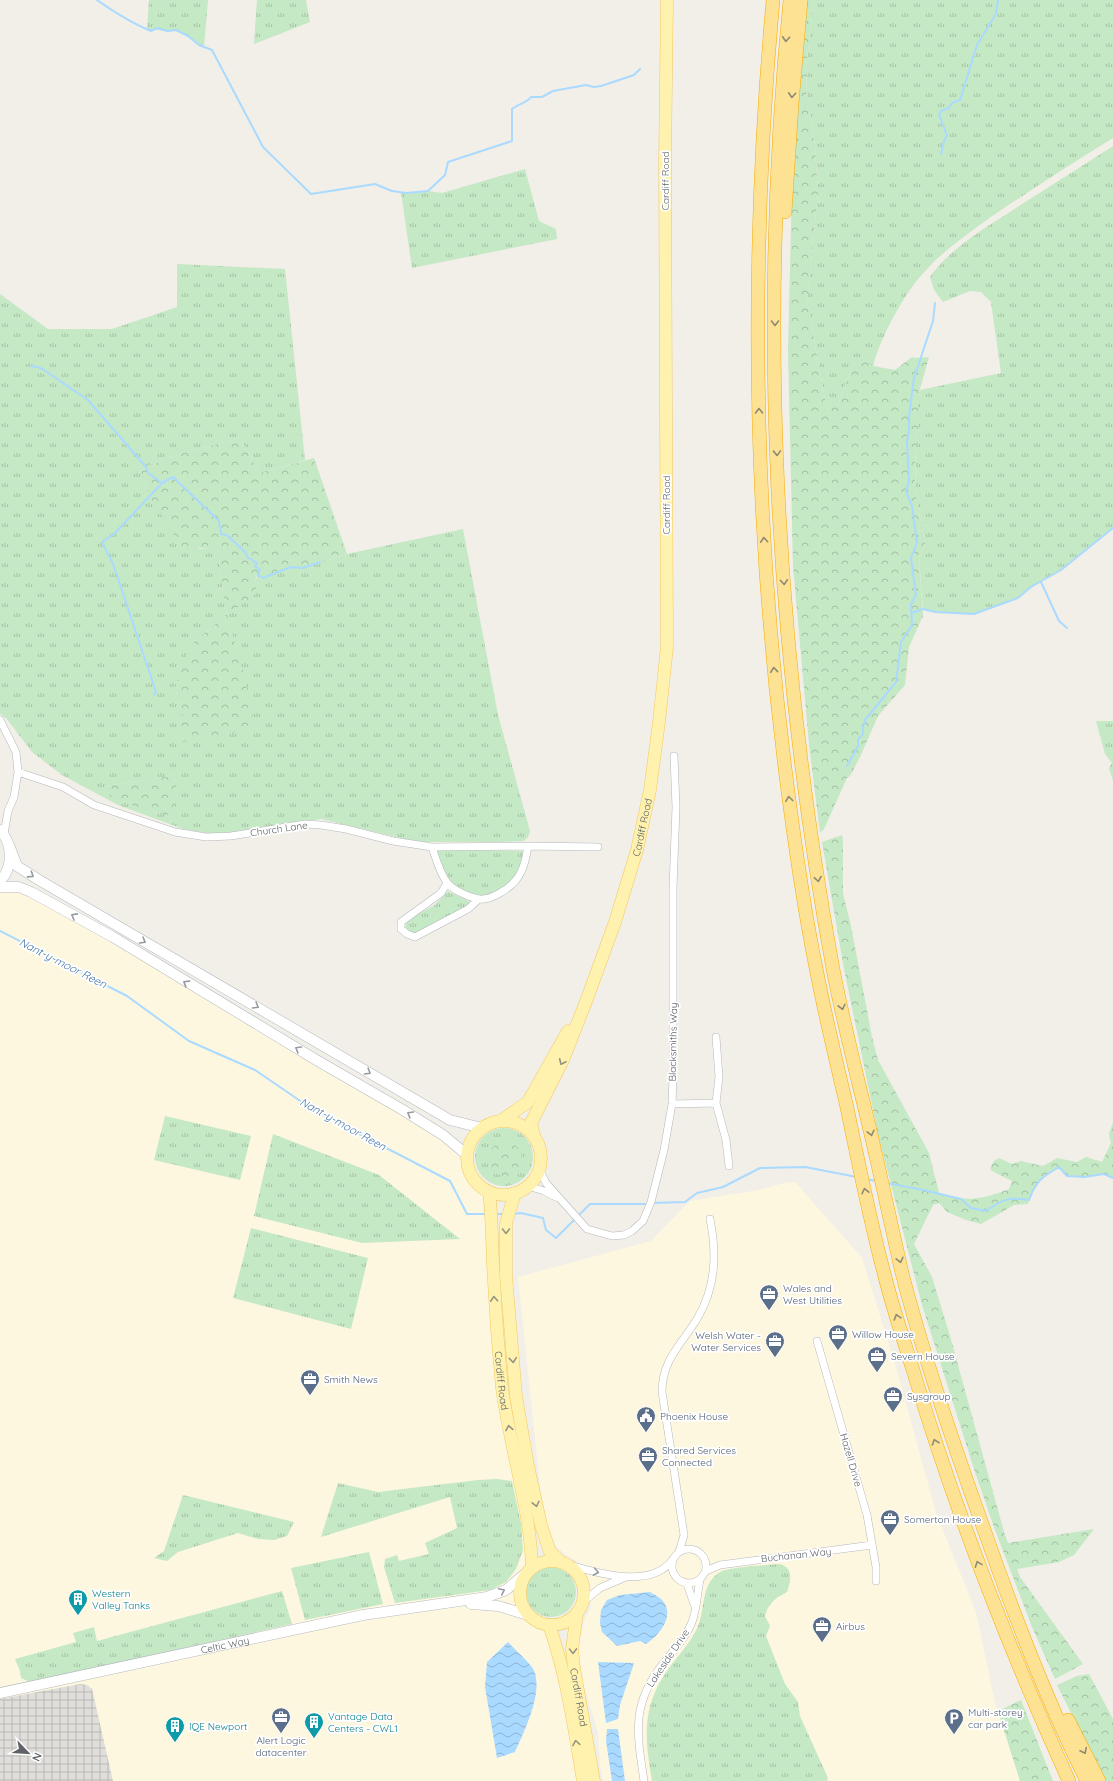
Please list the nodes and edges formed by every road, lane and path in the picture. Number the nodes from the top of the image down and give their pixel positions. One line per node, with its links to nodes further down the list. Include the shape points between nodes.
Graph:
1 (667, 0): 20 (main road, Cardiff Road, via 667,647 660,722 643,826 615,922)
2 (773, 0): 52 (highway, one-way to 2, via 929,1425 884,1274 817,974 795,842 771,640 760,437 759,248 766,85)
3 (790, 0): 5 (highway, one-way to 5, via 779,150)
4 (801, 0): 5 (highway, one-way to 5, via 785,226)
5 (775, 300): 57 (highway, one-way to 57, via 777,455 795,704 812,836 834,972 902,1273 959,1459)
6 (0, 720): 8 (street, via 16,752)
7 (674, 756): 23 (street, Blacksmiths Way, via 676,807)
8 (18, 772): 9 (street, via 14,797); 14 (street, Church Lane, via 63,787 94,805 175,832 206,837 231,836 305,824 346,829 393,841)
9 (8, 811): 10 (street); 11 (street)
10 (0, 814)
11 (2, 832): 12 (street)
12 (9, 845): 16 (street, via 8,868); 25 (street, one-way to 25, via 17,866 39,880 450,1120)
13 (528, 846): 14 (street, Church Lane); 15 (street, Church Lane); 19 (street, via 522,871 515,881 505,890)
14 (432, 847): 17 (street)
15 (598, 847)
16 (0, 882)
17 (447, 883): 19 (street); 19 (street, via 441,893 401,922 401,929 406,934 415,937 468,909)
18 (0, 887): 27 (street, one-way to 18, via 423,1122 113,937 31,892 19,887)
19 (479, 899)
20 (587, 999): 24 (main road, Cardiff Road, via 528,1102); 26 (main road, Cardiff Road, one-way to 26, via 563,1060 531,1123)
21 (716, 1037): 22 (street, via 719,1077)
22 (716, 1103): 23 (street); 28 (street, via 726,1140)
23 (672, 1104): 33 (street, Blacksmiths Way, via 654,1191 644,1221 632,1232 612,1236 587,1229)
24 (502, 1120): 25 (main road); 26 (main road, via 525,1127)
25 (482, 1128): 27 (main road, via 471,1140)
26 (534, 1135): 29 (main road, via 539,1145)
27 (467, 1155): 31 (main road, via 471,1174 479,1185)
28 (729, 1166)
29 (540, 1169): 30 (main road); 33 (street, Blacksmiths Way, via 546,1183)
30 (528, 1186): 32 (main road); 33 (street, Blacksmiths Way, via 544,1190)
31 (489, 1192): 32 (main road, via 502,1195); 44 (main road, Cardiff Road, one-way to 31, via 531,1541 503,1390 495,1318 493,1217)
32 (515, 1193): 42 (main road, Cardiff Road, one-way to 42, via 506,1222 506,1276 516,1396 541,1525 550,1552)
33 (559, 1199)
34 (710, 1219): 36 (street, via 715,1253 710,1288 697,1319 668,1361 662,1377 662,1392)
35 (817, 1341): 37 (street, Hazell Drive, via 867,1515)
36 (684, 1535): 38 (street); 39 (street)
37 (872, 1545): 43 (street, Buchanan Way); 50 (street, Hazell Drive)
38 (692, 1549): 39 (street); 40 (street)
39 (680, 1552): 41 (street)
40 (702, 1555): 43 (street); 45 (street, via 707,1566)
41 (673, 1560): 46 (street, via 668,1568); 47 (street, via 672,1570)
42 (563, 1563): 44 (main road, via 548,1561); 48 (street, one-way to 48, via 593,1572); 55 (main road, Cardiff Road, via 577,1573 583,1584 584,1595)
43 (720, 1565): 45 (street, Buchanan Way)
44 (529, 1570): 53 (street, Celtic Way, one-way to 44, via 487,1597 506,1590); 56 (main road, Cardiff Road, via 520,1588 520,1601)
45 (706, 1571): 49 (street)
46 (658, 1573): 47 (street); 48 (street)
47 (675, 1576): 51 (street)
48 (626, 1577): 55 (street, via 600,1588)
49 (700, 1580): 51 (street); 54 (street, Lakeside Drive)
50 (876, 1581)
51 (687, 1584): 54 (street)
52 (987, 1589): 63 (highway, via 1030,1715); 64 (highway)
53 (451, 1603): 56 (street, Celtic Way, via 498,1606); 59 (street, Celtic Way, via 363,1615)
54 (695, 1606): 62 (street, Lakeside Drive, via 692,1622 656,1673 640,1705 637,1730)
55 (580, 1608): 58 (main road, via 570,1620); 61 (main road, Cardiff Road, one-way to 61, via 572,1649)
56 (528, 1615): 58 (main road, via 539,1623)
57 (1016, 1616): 65 (highway, via 1035,1667); 66 (highway, one-way to 66)
58 (549, 1625): 60 (main road, Cardiff Road, one-way to 58, via 566,1679)
59 (0, 1693)
60 (583, 1781)
61 (594, 1781)
62 (644, 1781)
63 (1059, 1781)
64 (1069, 1781)
65 (1087, 1781)
66 (1099, 1781)

